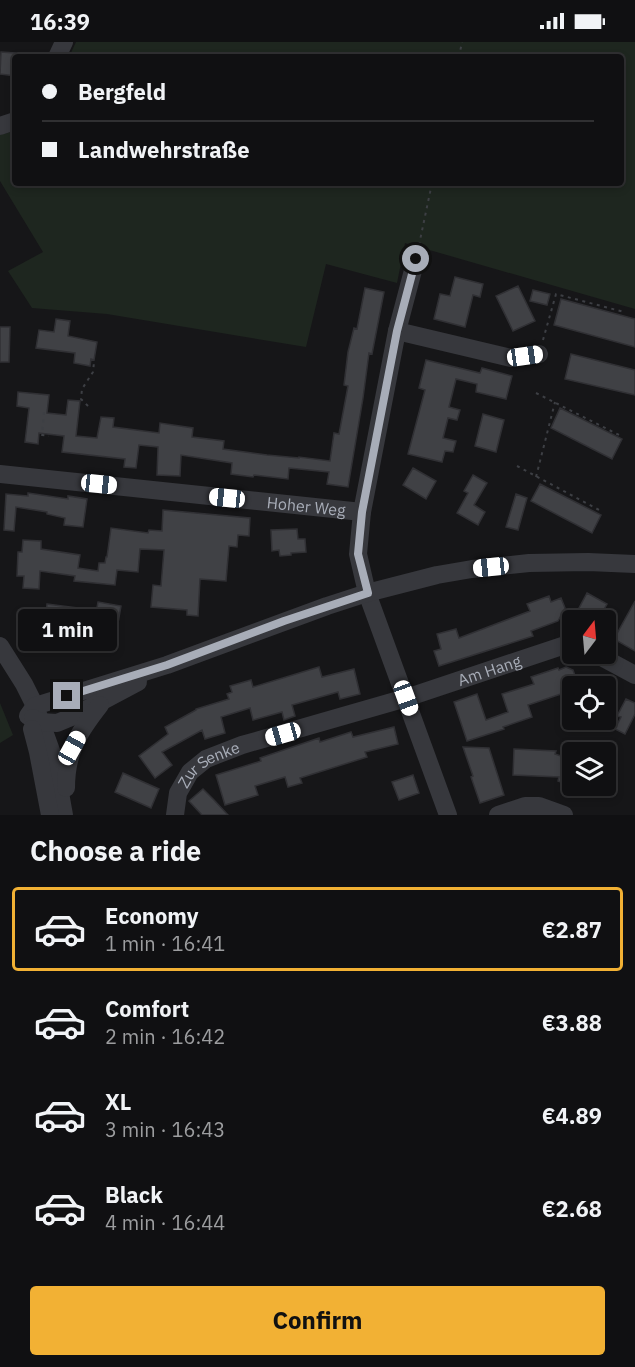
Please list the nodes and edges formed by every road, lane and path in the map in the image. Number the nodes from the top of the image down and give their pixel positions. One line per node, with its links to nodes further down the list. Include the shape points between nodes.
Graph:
1 (431, 186): 2 (path)
2 (416, 259): 4 (street)
3 (624, 312): 5 (path, via 556,294)
4 (397, 331): 5 (street, via 511,358); 17 (street)
5 (539, 354)
6 (94, 362): 9 (path, via 93,372 82,389 81,399)
7 (536, 393): 8 (path)
8 (555, 402): 12 (path); 15 (path)
9 (88, 406)
10 (44, 412): 11 (path, via 42,435)
11 (49, 436)
12 (621, 436)
13 (517, 466): 15 (path)
14 (0, 474): 17 (street, Hoher Weg)
15 (536, 477): 16 (path)
16 (601, 511)
17 (362, 512): 19 (street, via 358,554)
18 (635, 564): 19 (street, via 518,564 437,575)
19 (368, 593): 24 (street); 26 (street)
20 (0, 646): 28 (street, via 24,684)
21 (562, 646): 26 (street, Am Hang)
22 (0, 663): 28 (street)
23 (615, 664): 25 (street)
24 (167, 665): 27 (street); 28 (street)
25 (635, 675)
26 (406, 698): 31 (street, Zur Senke, via 206,759 190,772 178,793); 32 (street)
27 (105, 699): 28 (street, via 57,723); 30 (street, via 72,748 66,776)
28 (34, 715): 29 (street); 30 (street, via 54,759)
29 (50, 815)
30 (65, 815)
31 (175, 815)
32 (448, 815)
33 (498, 815): 34 (street, via 525,806 539,806)
34 (564, 815)

